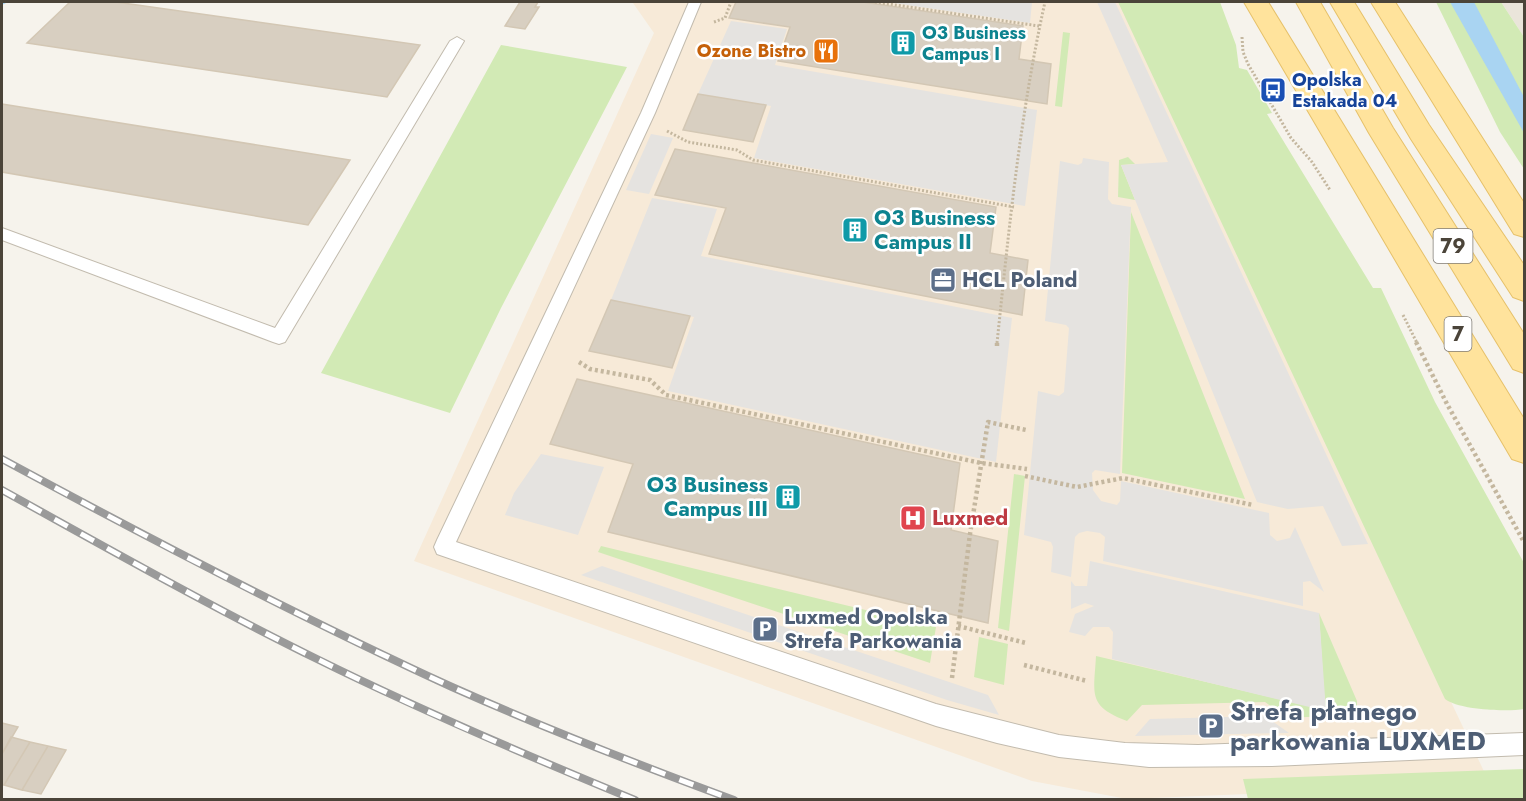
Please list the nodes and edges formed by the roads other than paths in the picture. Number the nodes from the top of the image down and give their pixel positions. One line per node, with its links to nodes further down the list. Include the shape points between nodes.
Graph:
1 (695, 2): 12 (lane, via 648,114 444,547 936,715 1059,746 1200,757)
2 (1256, 2): 11 (main road, 7)
3 (1308, 2): 10 (main road, 79, via 1382,133)
4 (1342, 2): 9 (main road, 79, via 1420,132)
5 (1383, 2): 7 (main road)
6 (457, 41): 8 (lane, via 279,337)
7 (1524, 226)
8 (2, 234)
9 (1524, 289)
10 (1524, 360)
11 (1524, 448)
12 (1524, 744)

